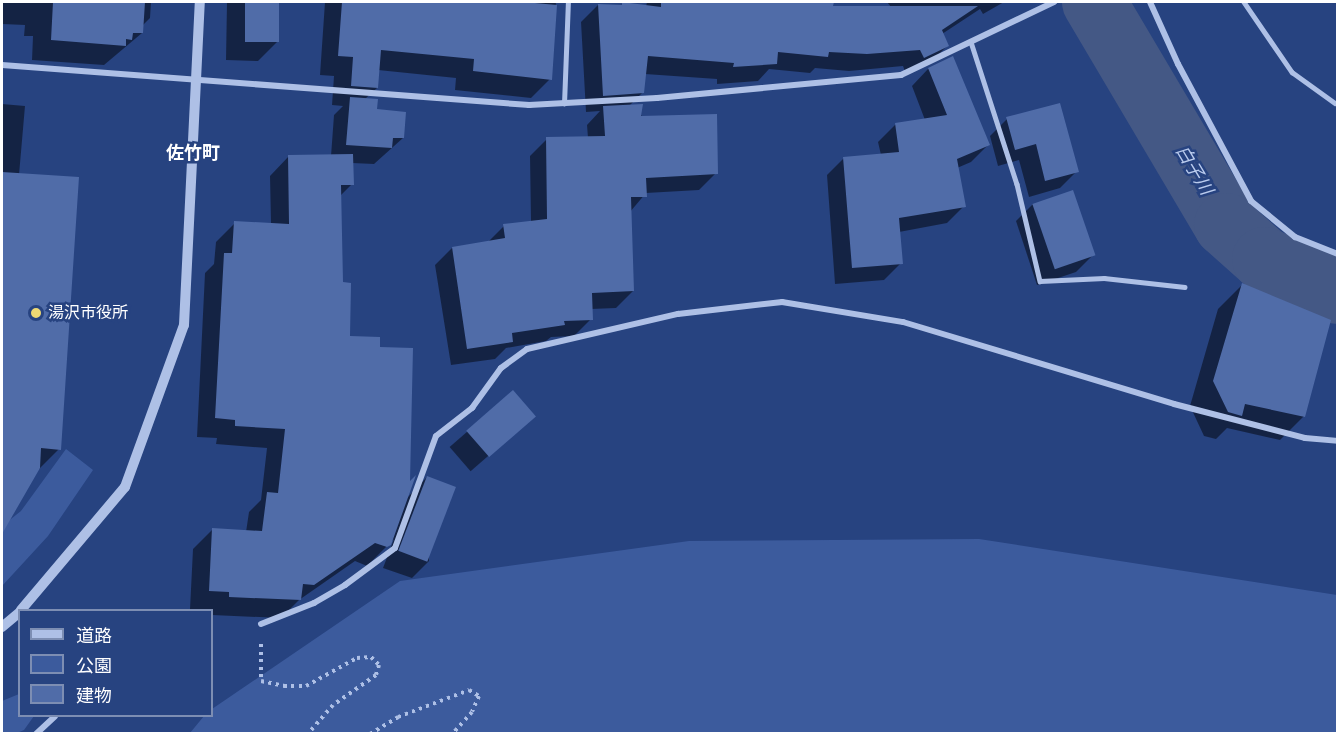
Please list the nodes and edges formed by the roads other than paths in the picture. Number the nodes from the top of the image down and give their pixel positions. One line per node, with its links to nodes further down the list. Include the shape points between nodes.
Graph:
1 (200, 2): 8 (street)
2 (568, 2): 10 (lane)
3 (1054, 2): 6 (street)
4 (1150, 2): 11 (street, via 1178,64 1251,201 1295,237)
5 (1244, 2): 9 (lane, via 1292,72)
6 (971, 42): 10 (street, via 901,75); 12 (lane, via 1017,184 1040,281 1104,278)
7 (2, 65): 8 (street)
8 (195, 82): 10 (street, via 529,105); 14 (street, via 184,326 125,487)
9 (1335, 103)
10 (564, 104)
11 (1338, 254)
12 (1185, 287)
13 (1338, 441): 16 (street, via 1305,438 1173,404 903,322 782,302 678,314 527,349 501,368 472,408 436,436 395,548 314,603)
14 (26, 609)
15 (18, 615): 17 (street)
16 (261, 624)
17 (2, 627)
18 (54, 717): 19 (street)
19 (36, 734)

